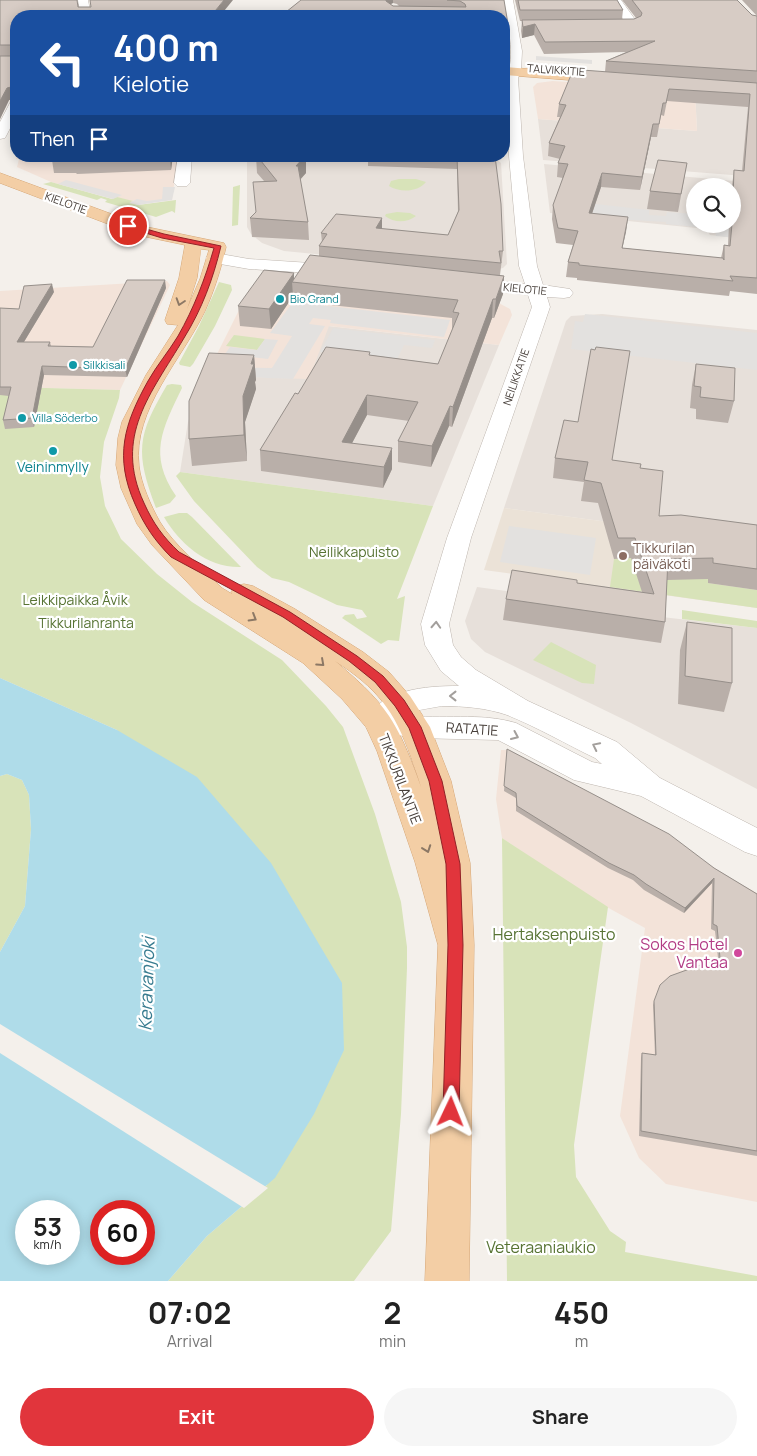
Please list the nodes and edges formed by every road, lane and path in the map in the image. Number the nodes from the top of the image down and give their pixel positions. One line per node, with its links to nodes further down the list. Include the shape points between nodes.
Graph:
1 (616, 0): 4 (street, via 633,25)
2 (510, 21): 3 (street)
3 (524, 26)
4 (594, 26)
5 (510, 69): 6 (main road, TALVIKKITIE); 9 (street, NEILIKKATIE)
6 (620, 77)
7 (10, 116): 8 (street)
8 (0, 135)
9 (510, 155): 18 (street, NEILIKKATIE, via 529,276)
10 (184, 162): 12 (street)
11 (0, 178): 14 (main road, KIELOTIE)
12 (182, 183)
13 (0, 194): 14 (main road, KIELOTIE, via 143,245)
14 (193, 248): 15 (main road, KIELOTIE); 20 (main road, TIKKURILANTIE, one-way to 20)
15 (216, 252): 16 (street, KIELOTIE, via 249,264); 20 (main road, TIKKURILANTIE, via 195,312)
16 (361, 272)
17 (450, 282): 18 (street, KIELOTIE)
18 (536, 291): 19 (street, KIELOTIE); 21 (street, NEILIKKATIE, one-way to 18, via 466,677 451,664 435,635 435,624 459,538 541,307)
19 (564, 293)
20 (167, 356): 22 (main road, TIKKURILANTIE, via 152,381 129,438 127,465 132,488 149,524 160,540 213,594 313,656 352,692)
21 (518, 708): 22 (street, RATATIE, one-way to 22, via 490,700 442,696); 23 (street, RATATIE, one-way to 21, via 606,750)
22 (397, 717): 23 (street, RATATIE, one-way to 23, via 505,731 585,772); 25 (main road, TIKKURILANTIE, via 435,781 453,864 456,945)
23 (649, 786): 24 (street, RATATIE)
24 (757, 843)
25 (447, 1281)

